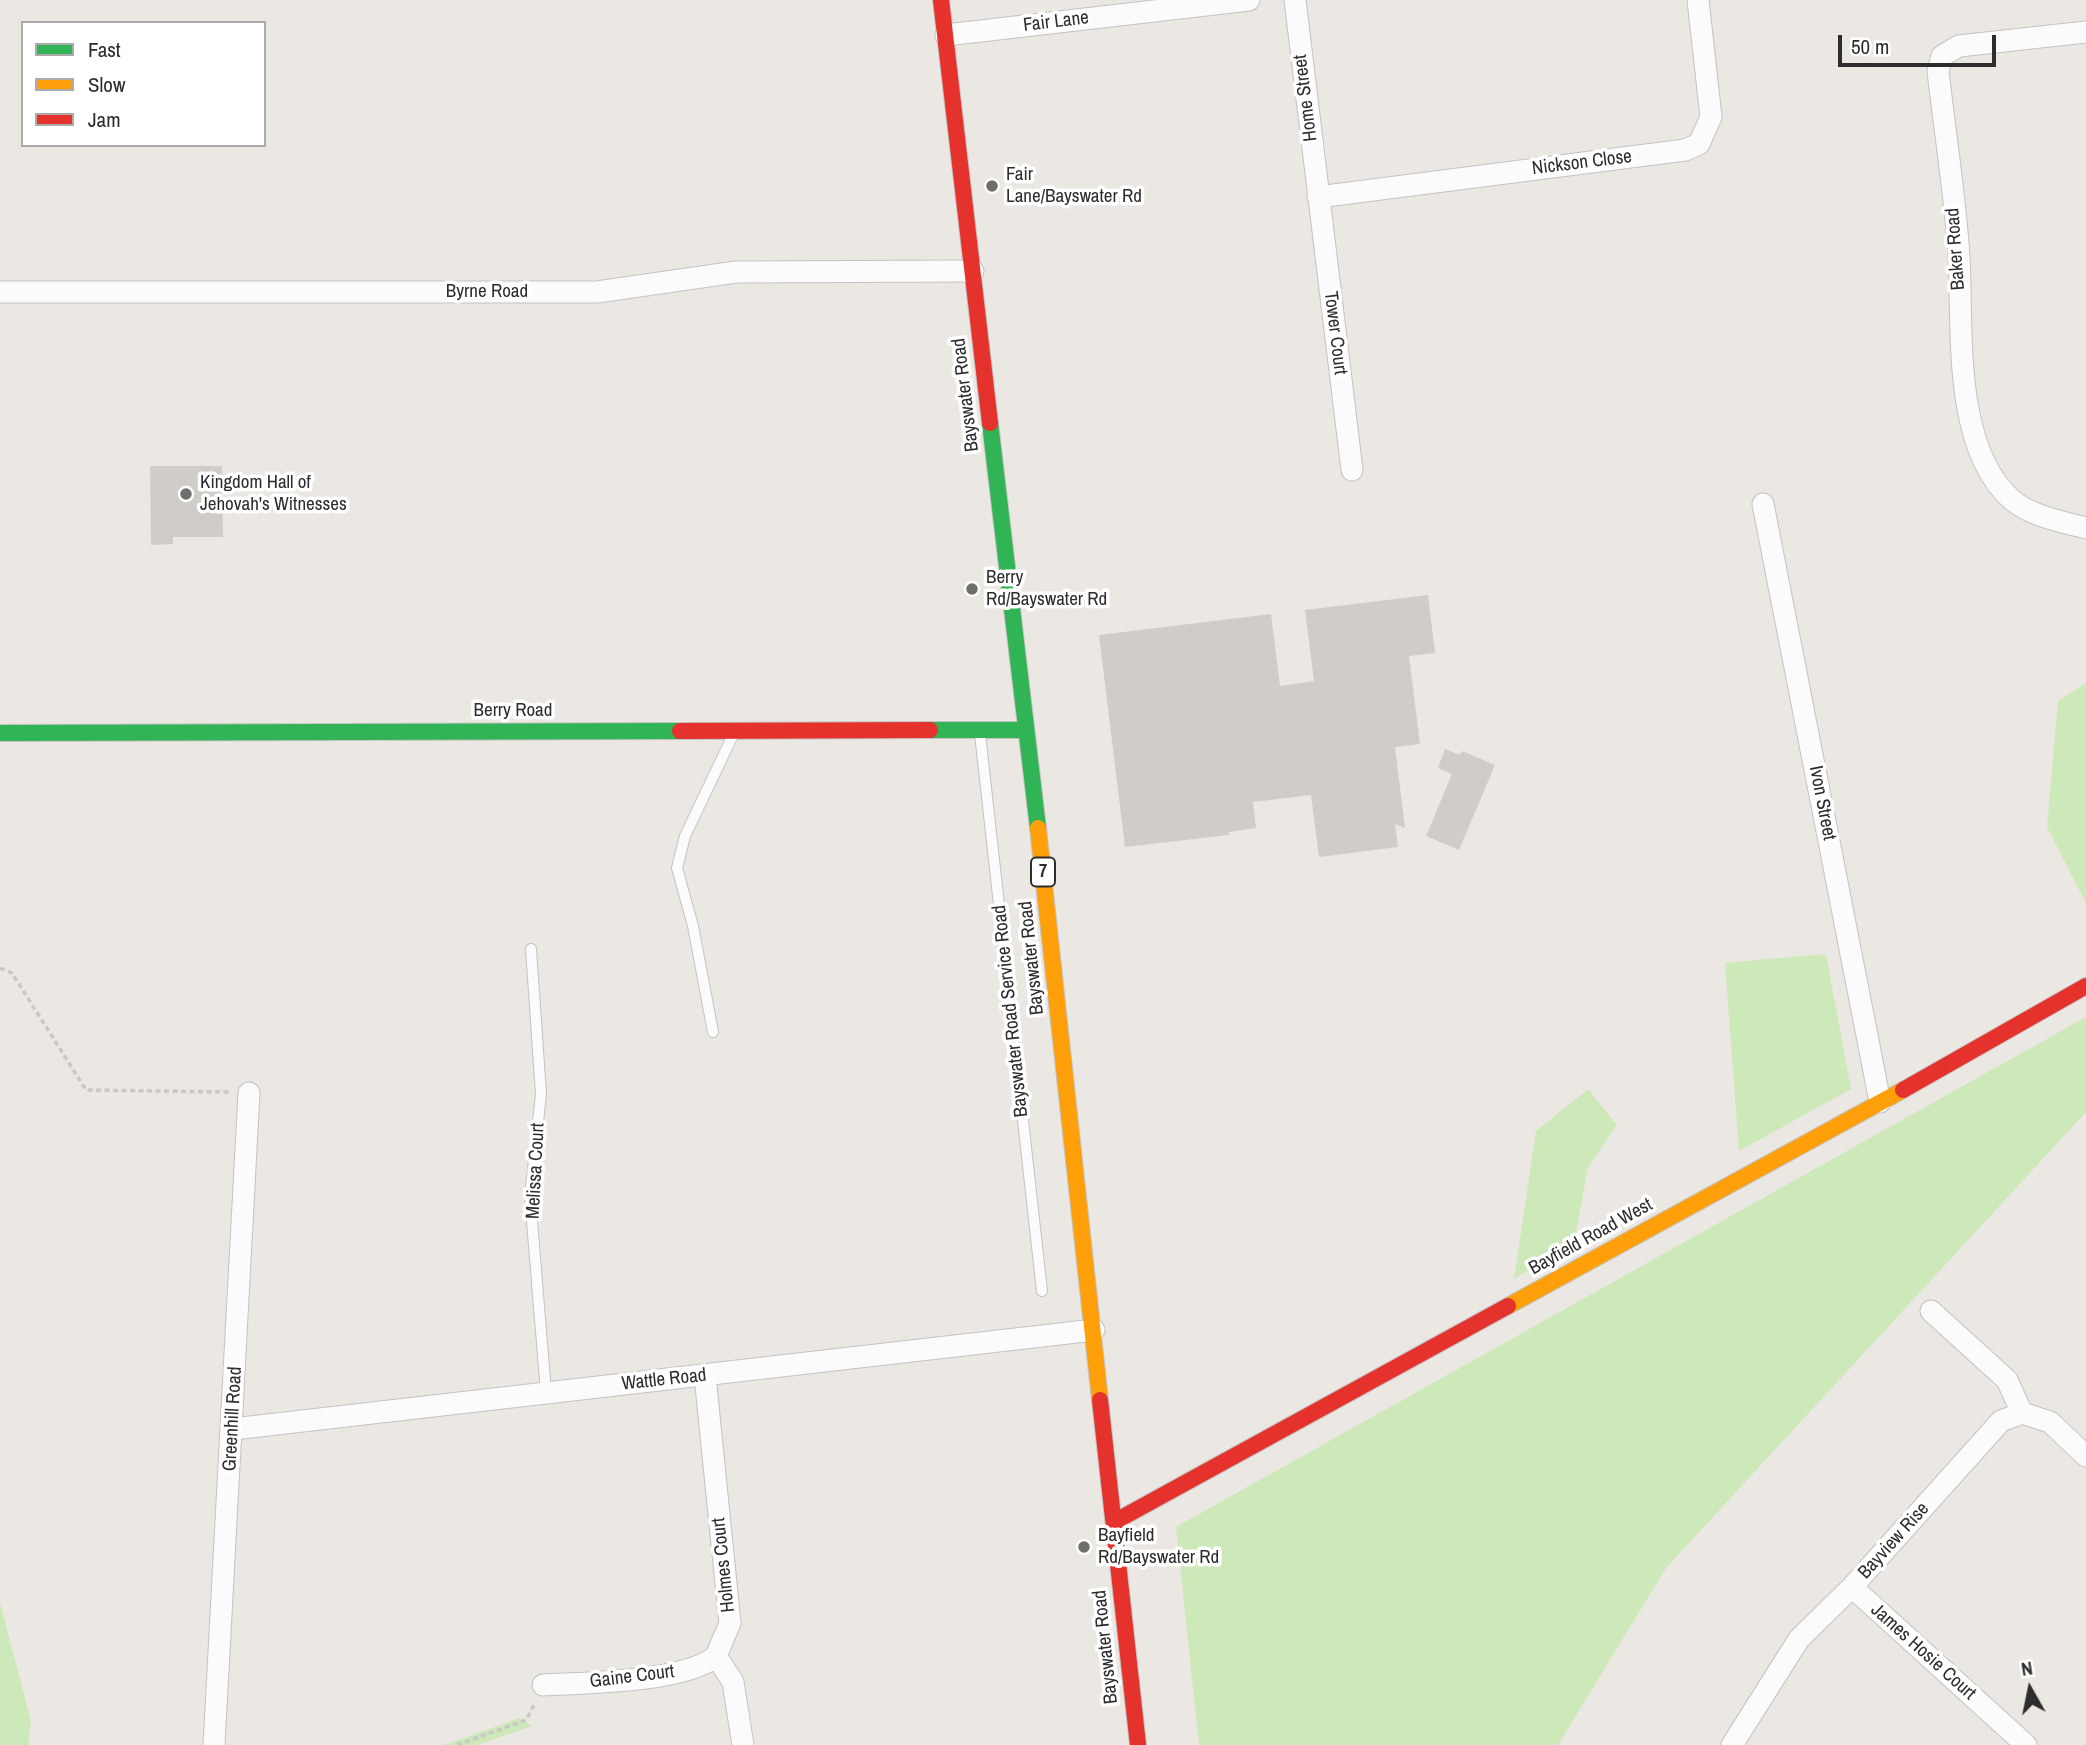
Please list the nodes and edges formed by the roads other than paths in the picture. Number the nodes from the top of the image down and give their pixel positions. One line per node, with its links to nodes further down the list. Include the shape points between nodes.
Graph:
1 (941, 0): 6 (street, Bayswater Road / 7)
2 (1250, 0): 6 (street, Fair Lane)
3 (1295, 0): 7 (street, Home Street)
4 (1698, 0): 7 (street, Nickson Close, via 1712,117 1699,144 1685,150)
5 (2086, 32): 12 (street, Baker Road, via 1959,46 1942,56 1938,71 1959,255 1962,378 1980,449 2012,500 2054,520)
6 (946, 35): 8 (street, Bayswater Road / 7)
7 (1318, 197): 10 (street, Tower Court)
8 (973, 271): 9 (street, Byrne Road, via 736,272 597,292); 13 (street, Bayswater Road / 7)
9 (0, 292)
10 (1352, 470)
11 (1763, 504): 21 (street, Ivon Street)
12 (2086, 528)
13 (1026, 730): 14 (street, Berry Road); 24 (street, Bayswater Road / 7)
14 (980, 731): 15 (street, Berry Road); 22 (lane, Bayswater Road Service Road)
15 (735, 732): 16 (street, Berry Road); 19 (lane, via 685,836 677,868)
16 (0, 733)
17 (531, 949): 26 (lane, Melissa Court, via 541,1094 530,1197)
18 (2086, 986): 21 (street, Bayfield Road West)
19 (713, 1032)
20 (249, 1093): 28 (street, Greenhill Road)
21 (1880, 1102): 30 (street, Bayfield Road West)
22 (1042, 1291)
23 (1931, 1311): 27 (street, via 2007,1380)
24 (1094, 1330): 25 (street, Wattle Road); 30 (street, Bayswater Road / 7)
25 (705, 1376): 26 (street, Wattle Road); 32 (street, Holmes Court, via 730,1623)
26 (546, 1392): 28 (street, Wattle Road)
27 (2022, 1413): 29 (street, via 2050,1422); 31 (street, Bayview Rise, via 2001,1421)
28 (233, 1429): 34 (street, Greenhill Road)
29 (2086, 1456)
30 (1114, 1522): 36 (street, Bayswater Road / 7)
31 (1852, 1587): 37 (street, Bayview Rise, via 1799,1639); 38 (street, James Hosie Court)
32 (716, 1656): 33 (street, Gaine Court, via 696,1669); 35 (street, via 733,1682)
33 (543, 1685)
34 (214, 1745)
35 (743, 1745)
36 (1138, 1745)
37 (1732, 1745)
38 (2025, 1745)

